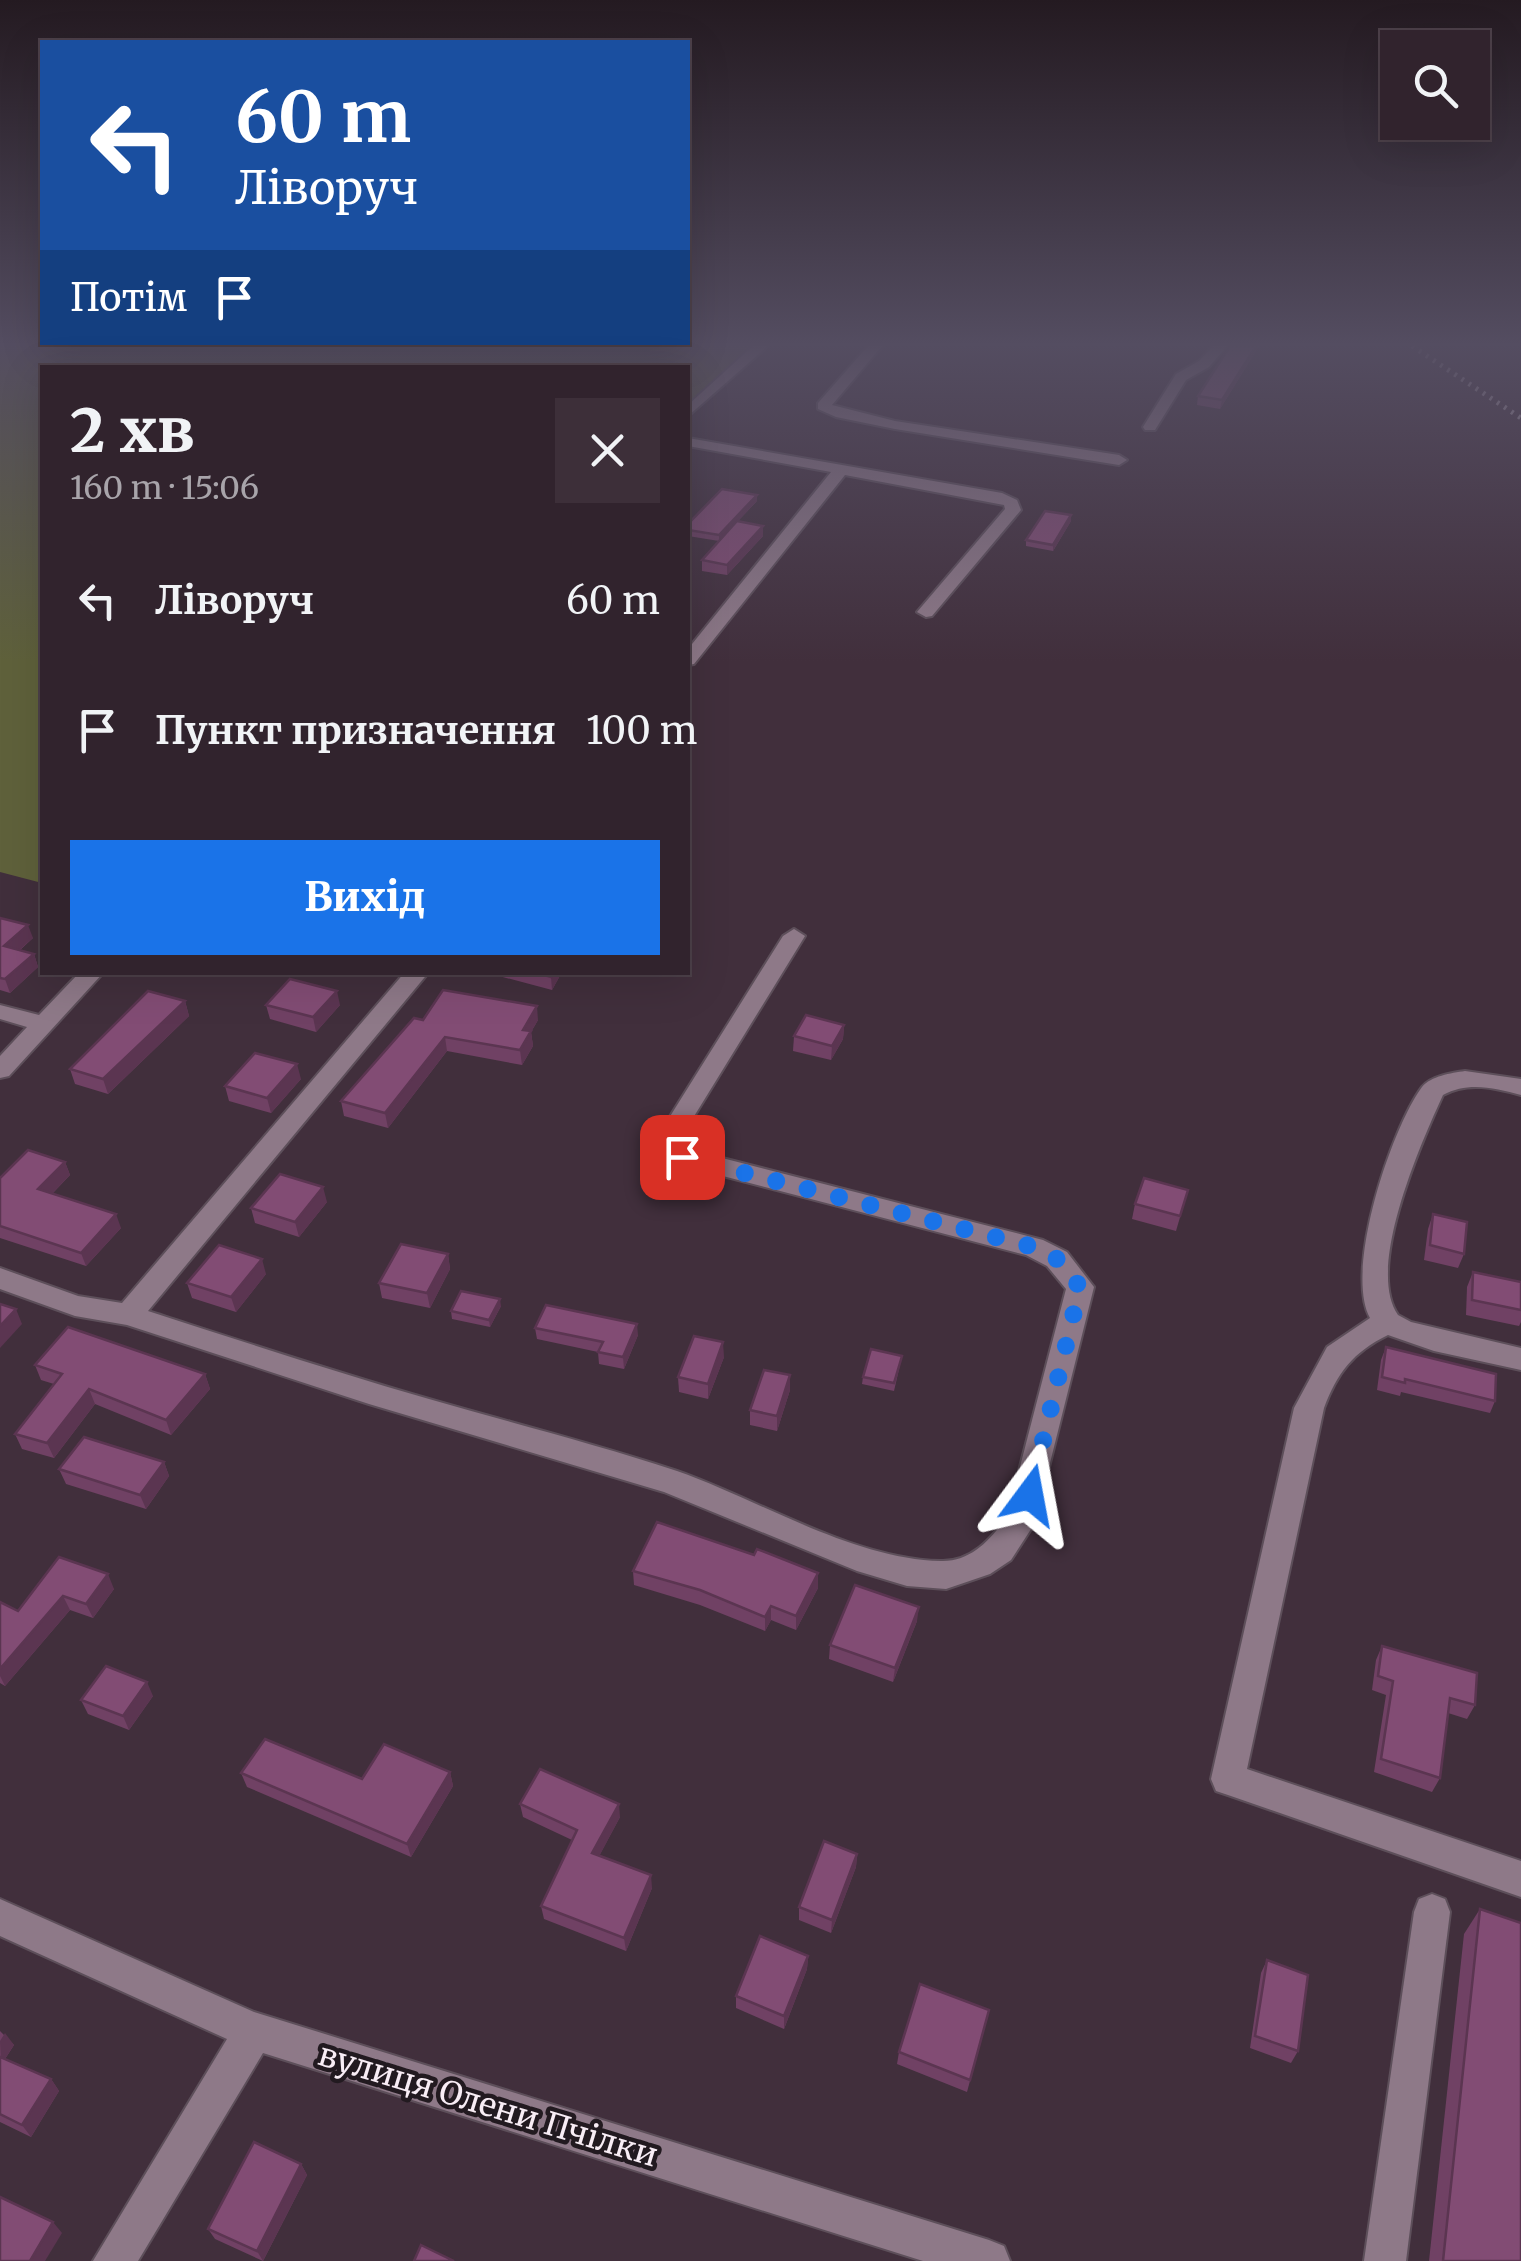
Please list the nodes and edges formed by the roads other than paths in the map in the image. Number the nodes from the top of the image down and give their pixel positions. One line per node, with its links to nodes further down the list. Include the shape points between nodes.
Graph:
1 (744, 452): 4 (street)
2 (1065, 452): 3 (street)
3 (1119, 460)
4 (842, 468): 5 (street, via 1011,503 1012,510); 6 (street)
5 (926, 612)
6 (690, 658)
7 (794, 936): 15 (street, via 670,1144 682,1157 1034,1247 1057,1259 1080,1287 1020,1523 1000,1551 979,1564 946,1575 907,1572 671,1482)
8 (90, 975): 11 (street)
9 (415, 975): 15 (street)
10 (0, 1012): 11 (street)
11 (44, 1024): 12 (street)
12 (0, 1070)
13 (1521, 1087): 16 (street, via 1463,1078 1434,1090 1396,1173 1374,1278 1378,1312)
14 (0, 1278): 15 (street, via 75,1306)
15 (128, 1315)
16 (1388, 1322): 17 (street); 18 (street, via 1347,1341 1323,1370 1309,1408 1228,1779)
17 (1521, 1359)
18 (1521, 1879)
19 (1432, 1912): 24 (street)
20 (0, 1917): 21 (street, вулиця Олени Пчілки)
21 (254, 2031): 22 (street, вулиця Олени Пчілки); 23 (street)
22 (964, 2257)
23 (114, 2261)
24 (1385, 2261)

